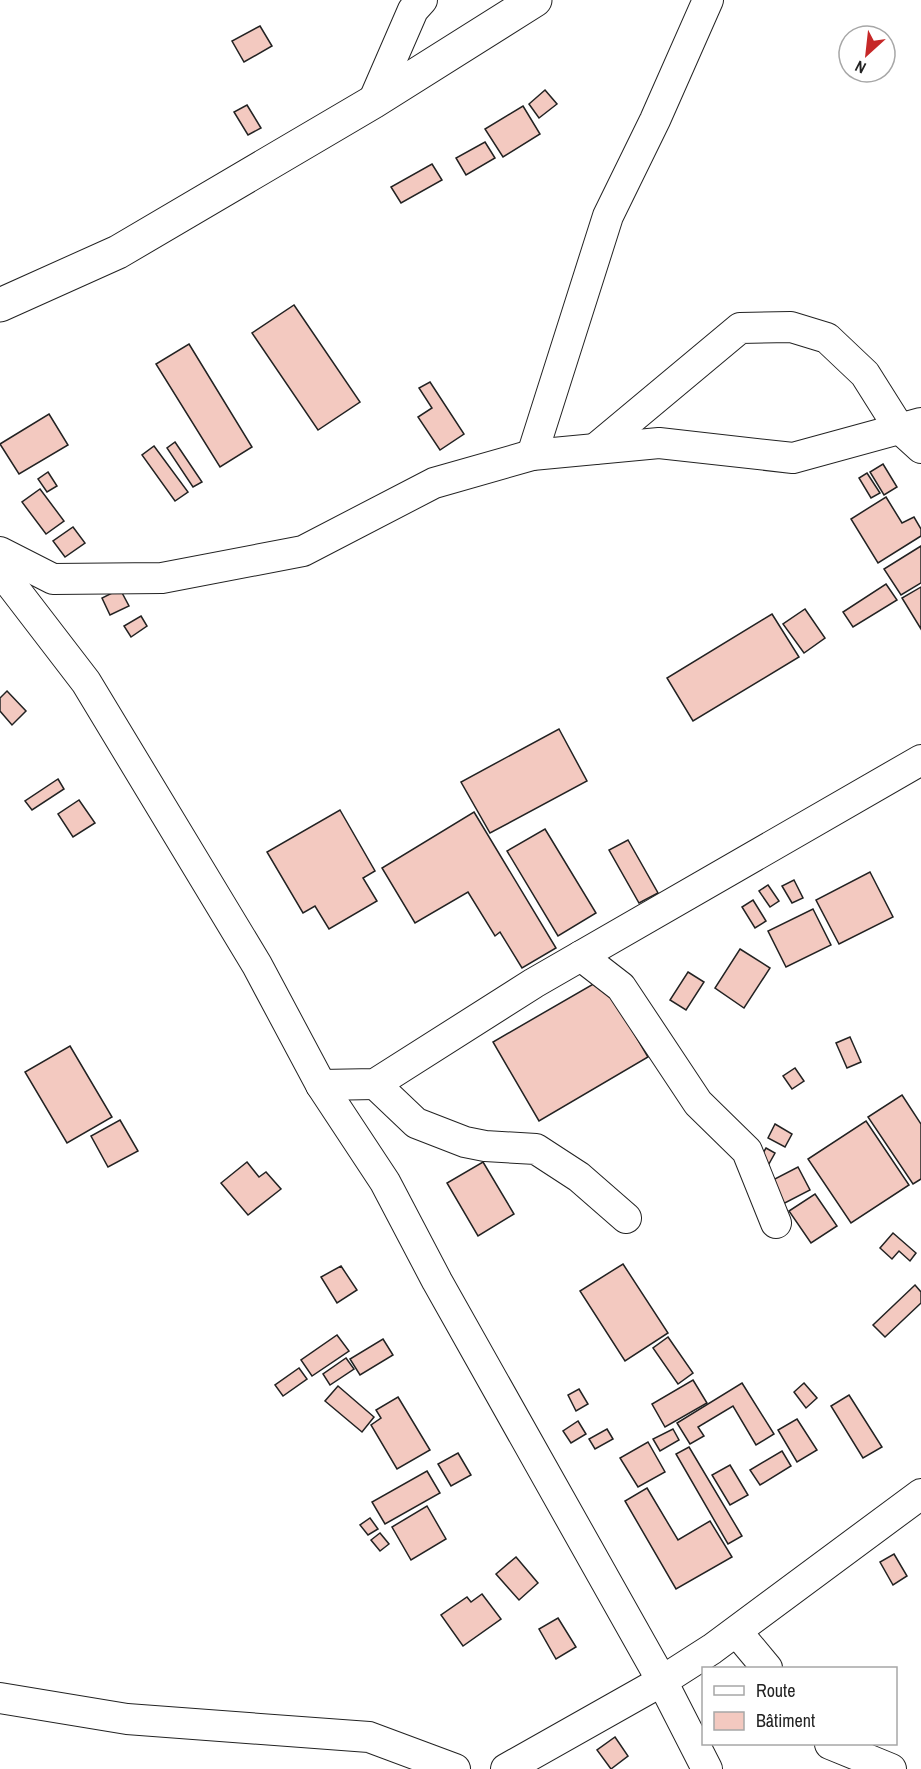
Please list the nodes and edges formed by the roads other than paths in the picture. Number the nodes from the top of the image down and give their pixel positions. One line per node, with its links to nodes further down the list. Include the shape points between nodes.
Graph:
1 (422, 0): 4 (street, via 413,10)
2 (535, 0): 4 (highway)
3 (708, 0): 9 (street, via 608,216)
4 (373, 102): 5 (highway, via 118,252)
5 (0, 305)
6 (910, 426): 7 (street); 8 (street, via 793,458 659,443); 8 (street, via 827,338 790,327 740,328)
7 (921, 448)
8 (595, 449): 9 (street)
9 (532, 455): 10 (street, via 434,483 303,551 162,578 53,579)
10 (0, 552)
11 (0, 570): 14 (street, via 86,682 257,965)
12 (921, 760): 13 (street)
13 (581, 956): 15 (street); 17 (street, via 621,987 698,1103 747,1151)
14 (321, 1084): 15 (street); 21 (street, via 385,1182)
15 (375, 1084): 16 (street, via 416,1123 465,1142 536,1149 579,1178)
16 (626, 1218)
17 (776, 1223)
18 (921, 1494): 19 (street)
19 (736, 1632): 20 (street); 21 (street)
20 (766, 1667)
21 (662, 1682): 25 (street); 26 (street)
22 (0, 1698): 24 (street, via 127,1719 369,1737)
23 (835, 1745): 27 (street)
24 (455, 1769)
25 (506, 1769)
26 (707, 1769)
27 (891, 1769)

